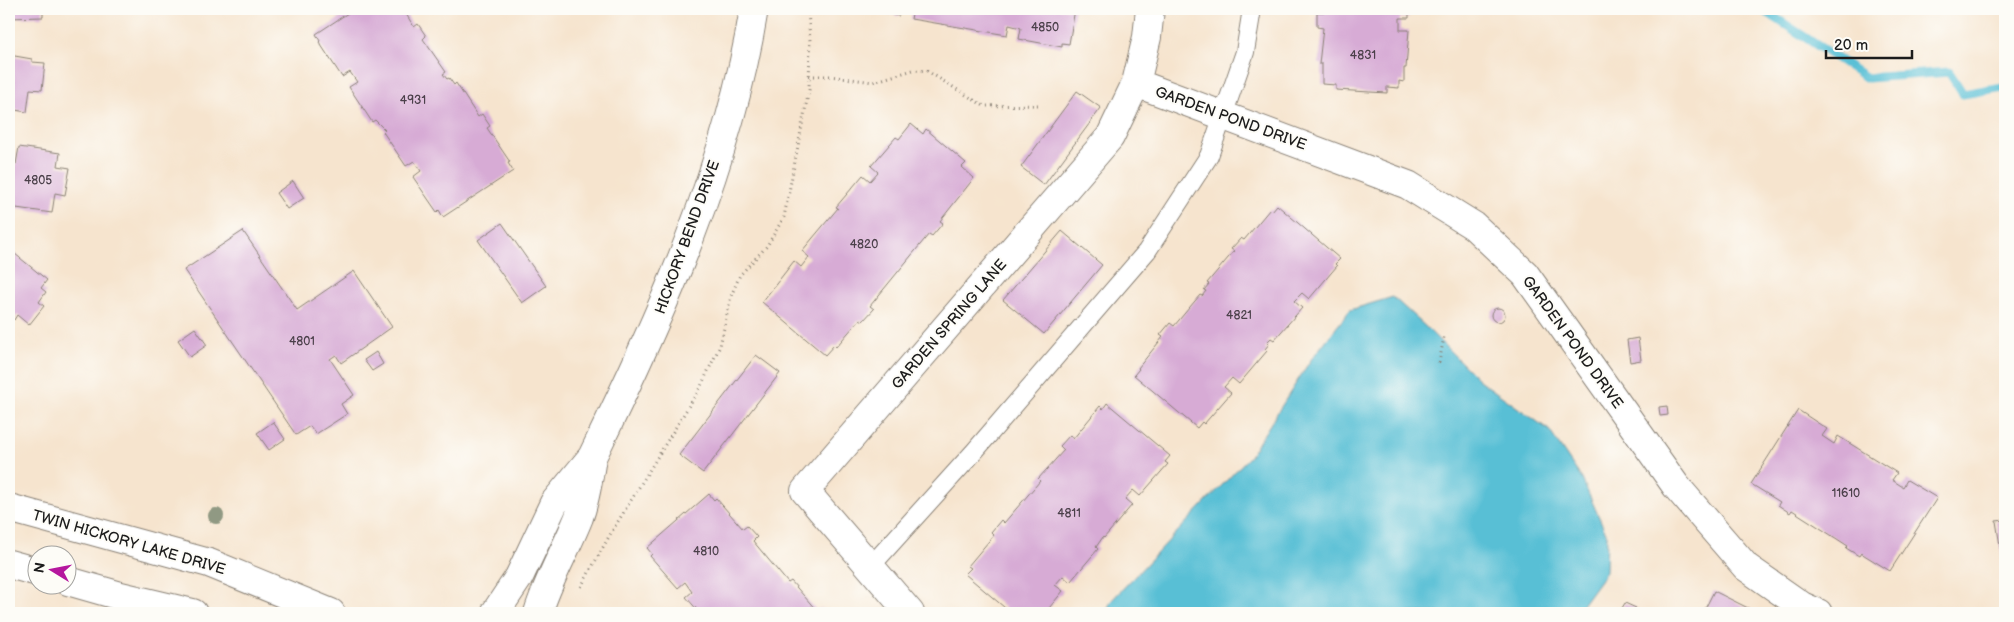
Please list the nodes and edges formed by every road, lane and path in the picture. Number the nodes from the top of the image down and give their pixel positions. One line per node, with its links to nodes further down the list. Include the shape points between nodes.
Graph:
1 (754, 9): 11 (street, HICKORY BEND DRIVE, via 735,102 695,224 657,318)
2 (808, 9): 5 (path)
3 (1150, 9): 6 (street, GARDEN SPRING LANE)
4 (1252, 9): 8 (lane, via 1245,52)
5 (809, 76): 7 (path, via 873,82 913,70 927,71 984,106); 17 (path, via 793,181 784,217 768,246 740,275 730,296 720,346 701,386)
6 (1136, 83): 8 (street, GARDEN POND DRIVE); 14 (street, GARDEN SPRING LANE, via 1110,137 805,491)
7 (1039, 105)
8 (1223, 115): 14 (lane, via 1209,156 1147,251 974,453); 18 (street, GARDEN POND DRIVE, via 1408,185 1474,226 1525,274 1676,486 1746,567)
9 (1444, 338): 10 (path)
10 (1439, 363)
11 (592, 457): 21 (street, HICKORY BEND DRIVE, via 554,503 519,577); 22 (street, HICKORY BEND DRIVE, via 579,516)
12 (9, 508): 20 (street, TWIN HICKORY LAKE DRIVE, via 209,563)
13 (9, 564): 15 (street)
14 (870, 567): 23 (street, GARDEN SPRING LANE)
15 (28, 569)
16 (78, 584): 19 (street)
17 (578, 591)
18 (1806, 611)
19 (193, 613)
20 (331, 613)
21 (495, 613)
22 (538, 613)
23 (910, 613)

